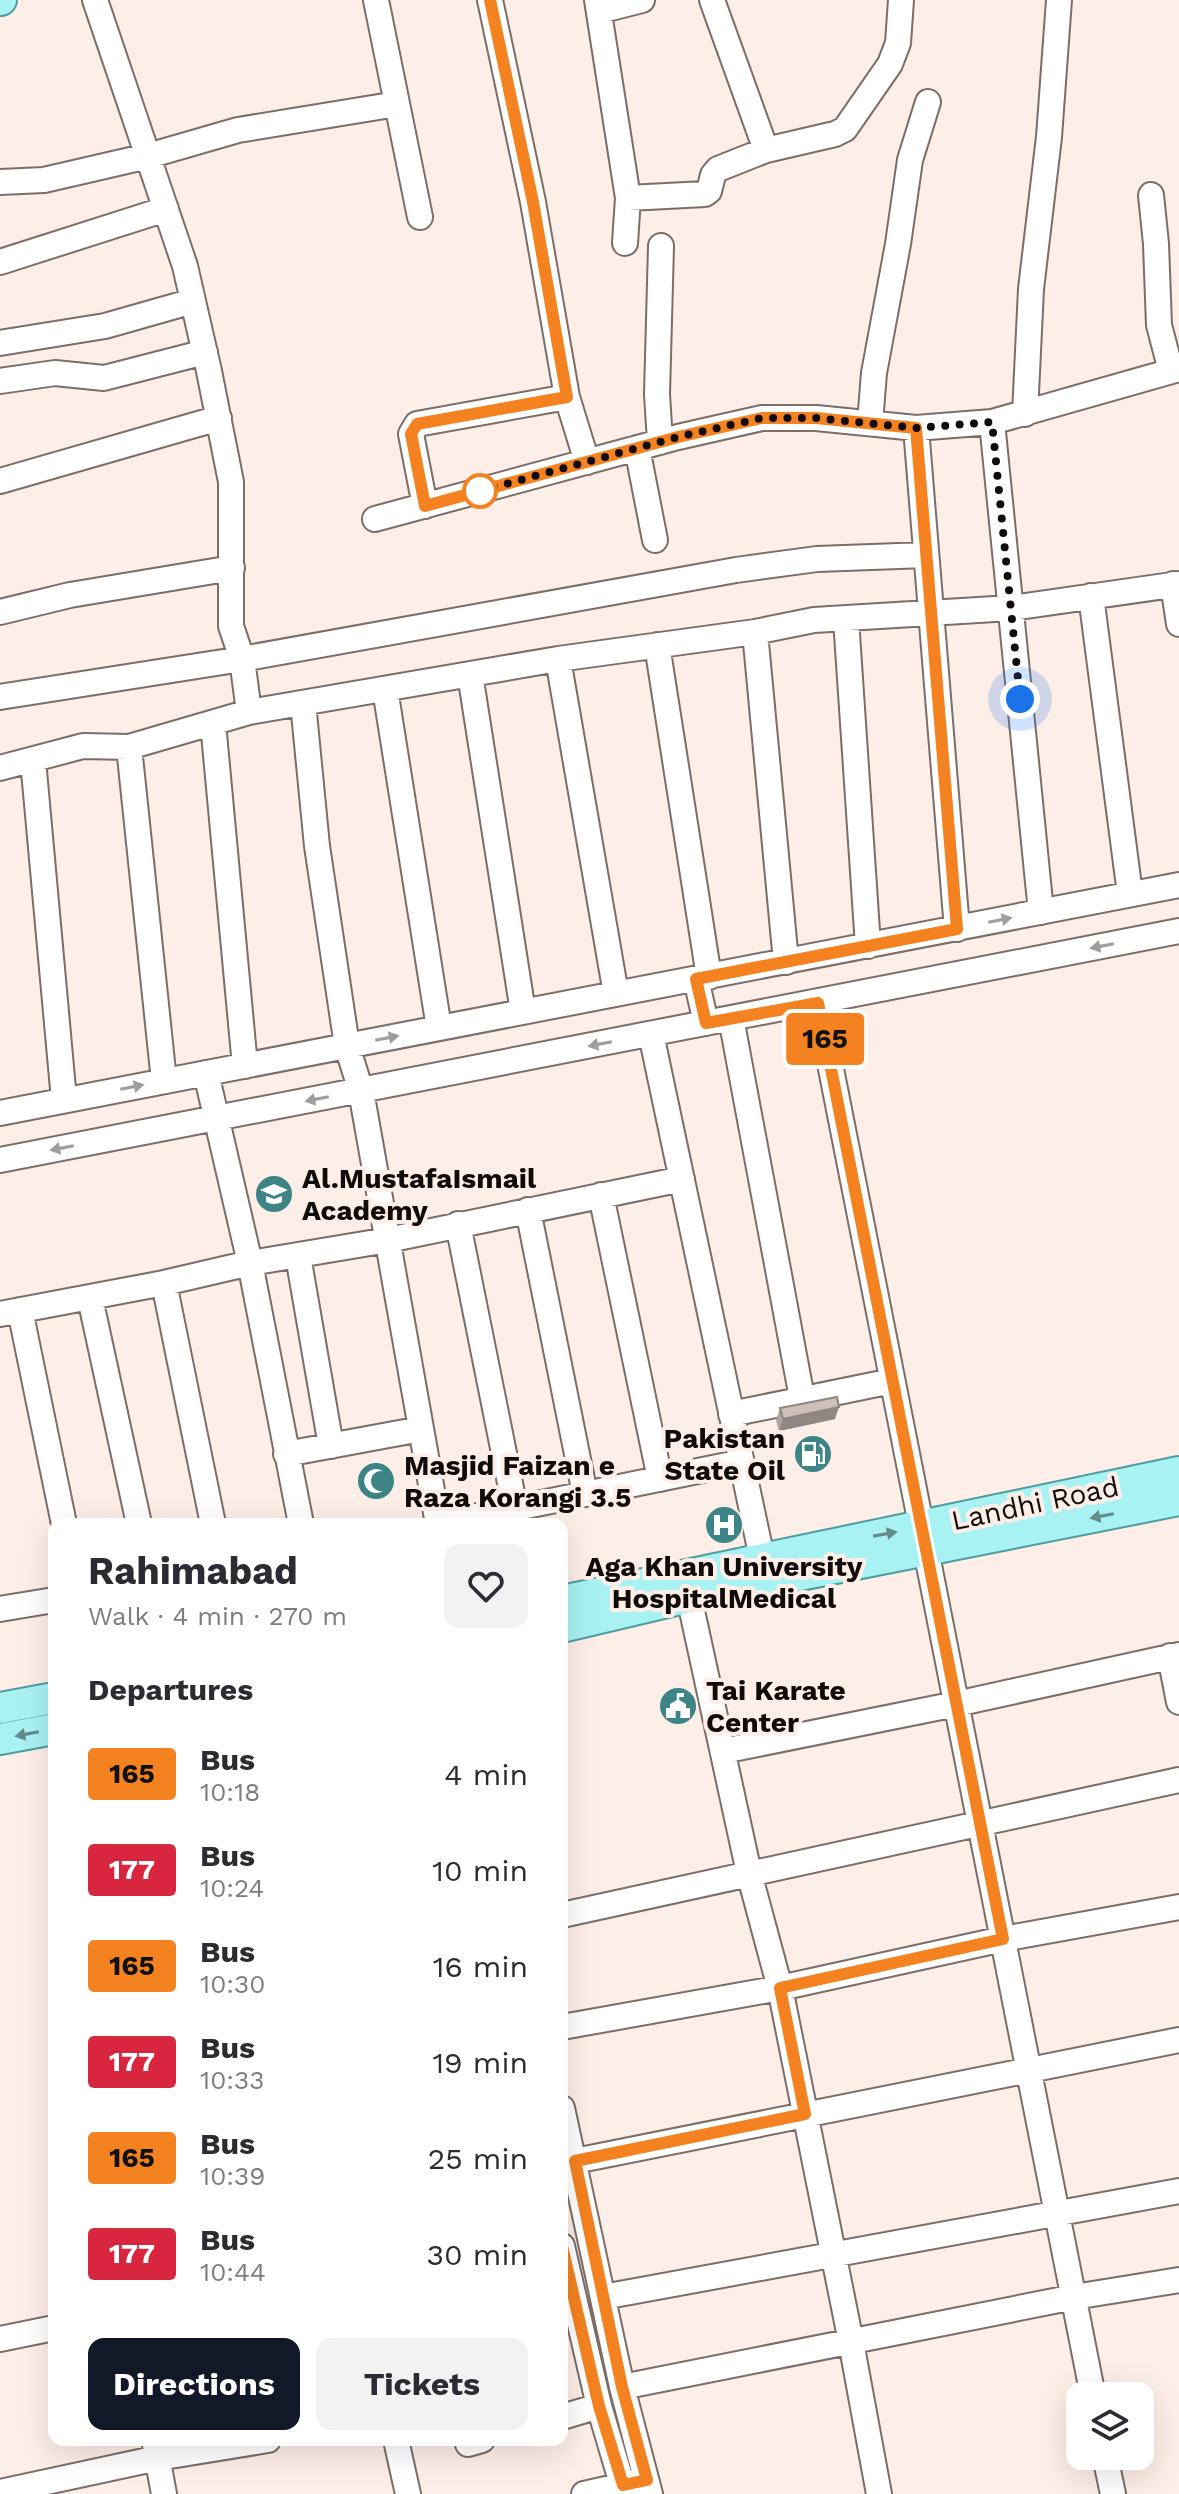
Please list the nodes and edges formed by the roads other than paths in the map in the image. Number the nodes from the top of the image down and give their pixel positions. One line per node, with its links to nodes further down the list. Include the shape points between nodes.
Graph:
1 (95, 0): 12 (street)
2 (376, 0): 10 (street)
3 (490, 0): 26 (street)
4 (642, 0): 8 (street)
5 (712, 0): 11 (street)
6 (901, 0): 11 (street, via 898,43 890,64 845,129)
7 (1059, 0): 27 (street, via 1031,289)
8 (598, 5): 15 (street)
9 (928, 102): 30 (street, via 910,160)
10 (397, 104): 12 (street, via 238,130); 17 (street)
11 (766, 150): 15 (street, via 718,169 705,194)
12 (148, 156): 13 (street, via 44,180); 16 (street)
13 (0, 182)
14 (1151, 195): 24 (street, via 1159,325)
15 (628, 198): 18 (street)
16 (166, 209): 20 (street); 21 (street)
17 (420, 217)
18 (625, 243)
19 (661, 246): 32 (street, via 657,394)
20 (0, 262)
21 (193, 301): 22 (street, via 105,326); 23 (street)
22 (0, 343)
23 (205, 352): 25 (street, via 104,378 55,373); 28 (street)
24 (1175, 370): 27 (street)
25 (0, 381)
26 (567, 397): 33 (street); 35 (street, via 417,424 411,434)
27 (1025, 414): 29 (street)
28 (219, 418): 34 (street); 39 (street, via 231,482)
29 (992, 422): 31 (street); 42 (street)
30 (870, 423): 31 (street); 32 (street, via 762,418)
31 (916, 428): 38 (street)
32 (649, 445): 33 (street); 37 (street)
33 (587, 462): 35 (street)
34 (0, 481)
35 (425, 506): 36 (street)
36 (375, 519)
37 (655, 540)
38 (926, 555): 44 (street); 49 (street, via 817,559 736,570)
39 (232, 568): 43 (street); 49 (street, via 231,626)
40 (1176, 584): 41 (street); 46 (street)
41 (1091, 596): 42 (street); 61 (street)
42 (1011, 608): 44 (street); 62 (street)
43 (0, 612)
44 (930, 614): 45 (street); 63 (street)
45 (846, 619): 47 (street); 65 (street)
46 (1179, 624)
47 (755, 632): 48 (street); 66 (street)
48 (657, 645): 50 (street); 67 (street)
49 (242, 659): 53 (street); 55 (street)
50 (558, 659): 51 (street); 68 (street)
51 (470, 674): 52 (street); 70 (street)
52 (385, 689): 54 (street); 73 (street)
53 (0, 697)
54 (303, 703): 55 (street); 75 (street, via 317,846)
55 (249, 712): 56 (street)
56 (213, 723): 57 (street); 76 (street)
57 (129, 747): 58 (street, via 83,746); 78 (street)
58 (33, 760): 59 (street); 80 (street)
59 (0, 768)
60 (1179, 885): 61 (street)
61 (1130, 894): 62 (street)
62 (1041, 912): 63 (street, one-way to 62)
63 (957, 929): 65 (street)
64 (1179, 931): 69 (street, one-way to 69)
65 (868, 946): 66 (street)
66 (786, 962): 67 (street)
67 (702, 978): 68 (street); 72 (street)
68 (616, 994): 70 (street)
69 (818, 1003): 71 (street); 94 (street)
70 (523, 1012): 73 (street)
71 (731, 1018): 72 (street); 95 (street)
72 (706, 1023): 74 (street)
73 (439, 1028): 75 (street, one-way to 73)
74 (651, 1034): 79 (street, one-way to 79); 84 (street)
75 (347, 1046): 76 (street); 79 (street)
76 (245, 1066): 77 (street)
77 (206, 1073): 78 (street); 82 (street)
78 (164, 1081): 80 (street, one-way to 78)
79 (361, 1091): 82 (street, one-way to 82); 88 (street)
80 (64, 1100): 81 (street)
81 (0, 1113)
82 (218, 1119): 83 (street, one-way to 83); 90 (street)
83 (0, 1160)
84 (682, 1179): 85 (street); 96 (street)
85 (601, 1195): 86 (street); 102 (street)
86 (528, 1210): 87 (street); 103 (street)
87 (458, 1224): 88 (street); 105 (street)
88 (388, 1240): 89 (street); 97 (street)
89 (298, 1256): 90 (street); 98 (street)
90 (250, 1263): 91 (street); 99 (street)
91 (164, 1283): 92 (street); 108 (street)
92 (90, 1298): 93 (street); 107 (street)
93 (10, 1312): 106 (street)
94 (892, 1381): 95 (street); 112 (street)
95 (802, 1398): 96 (street)
96 (731, 1414): 100 (street)
97 (421, 1429): 98 (street); 110 (street)
98 (331, 1446): 99 (street)
99 (286, 1454): 109 (street)
100 (742, 1462): 102 (street); 113 (street)
101 (1179, 1472): 112 (main road, Landhi Road)
102 (660, 1479): 103 (street)
103 (585, 1494): 105 (street)
104 (1179, 1500): 112 (main road, Landhi Road, one-way to 112)
105 (515, 1508): 111 (street)
106 (62, 1518)
107 (138, 1518)
108 (212, 1518)
109 (300, 1518)
110 (437, 1518)
111 (467, 1518)
112 (924, 1539): 113 (main road, Landhi Road, one-way to 112); 114 (main road, Landhi Road); 122 (street)
113 (762, 1558): 115 (main road, Landhi Road)
114 (689, 1597): 118 (main road, Landhi Road); 126 (street)
115 (568, 1600)
116 (48, 1601): 117 (street)
117 (0, 1609)
118 (568, 1626)
119 (1174, 1656): 121 (street); 122 (street)
120 (48, 1699): 123 (main road)
121 (1179, 1702)
122 (956, 1704): 126 (street); 128 (street)
123 (0, 1708)
124 (48, 1730): 125 (main road, one-way to 125)
125 (0, 1739)
126 (723, 1751): 129 (street)
127 (1179, 1780): 128 (street)
128 (980, 1824): 129 (street); 132 (street)
129 (749, 1873): 131 (street); 133 (street)
130 (1179, 1907): 132 (street)
131 (568, 1914)
132 (1003, 1939): 133 (street); 136 (street)
133 (780, 1988): 134 (street); 137 (street)
134 (568, 2026)
135 (1179, 2040): 136 (street)
136 (1029, 2070): 137 (street); 141 (street)
137 (805, 2114): 139 (street); 142 (street)
138 (568, 2132): 139 (street)
139 (575, 2161): 145 (street)
140 (1179, 2191): 141 (street)
141 (1057, 2213): 142 (street); 146 (street)
142 (832, 2256): 145 (street); 149 (street)
143 (568, 2272): 152 (street)
144 (1179, 2280): 146 (street)
145 (603, 2297): 151 (street)
146 (1074, 2297): 149 (street); 150 (street)
147 (48, 2329): 148 (street)
148 (0, 2339)
149 (851, 2342): 151 (street); 164 (street)
150 (1090, 2382)
151 (622, 2387): 158 (street)
152 (599, 2406): 153 (street); 159 (street)
153 (568, 2415)
154 (193, 2446): 156 (street)
155 (397, 2446): 162 (street)
156 (156, 2449): 160 (street); 161 (street)
157 (1108, 2470): 165 (street)
158 (649, 2487): 159 (street)
159 (624, 2490): 163 (street)
160 (0, 2492)
161 (164, 2494)
162 (408, 2494)
163 (584, 2494)
164 (879, 2494)
165 (1113, 2494)

